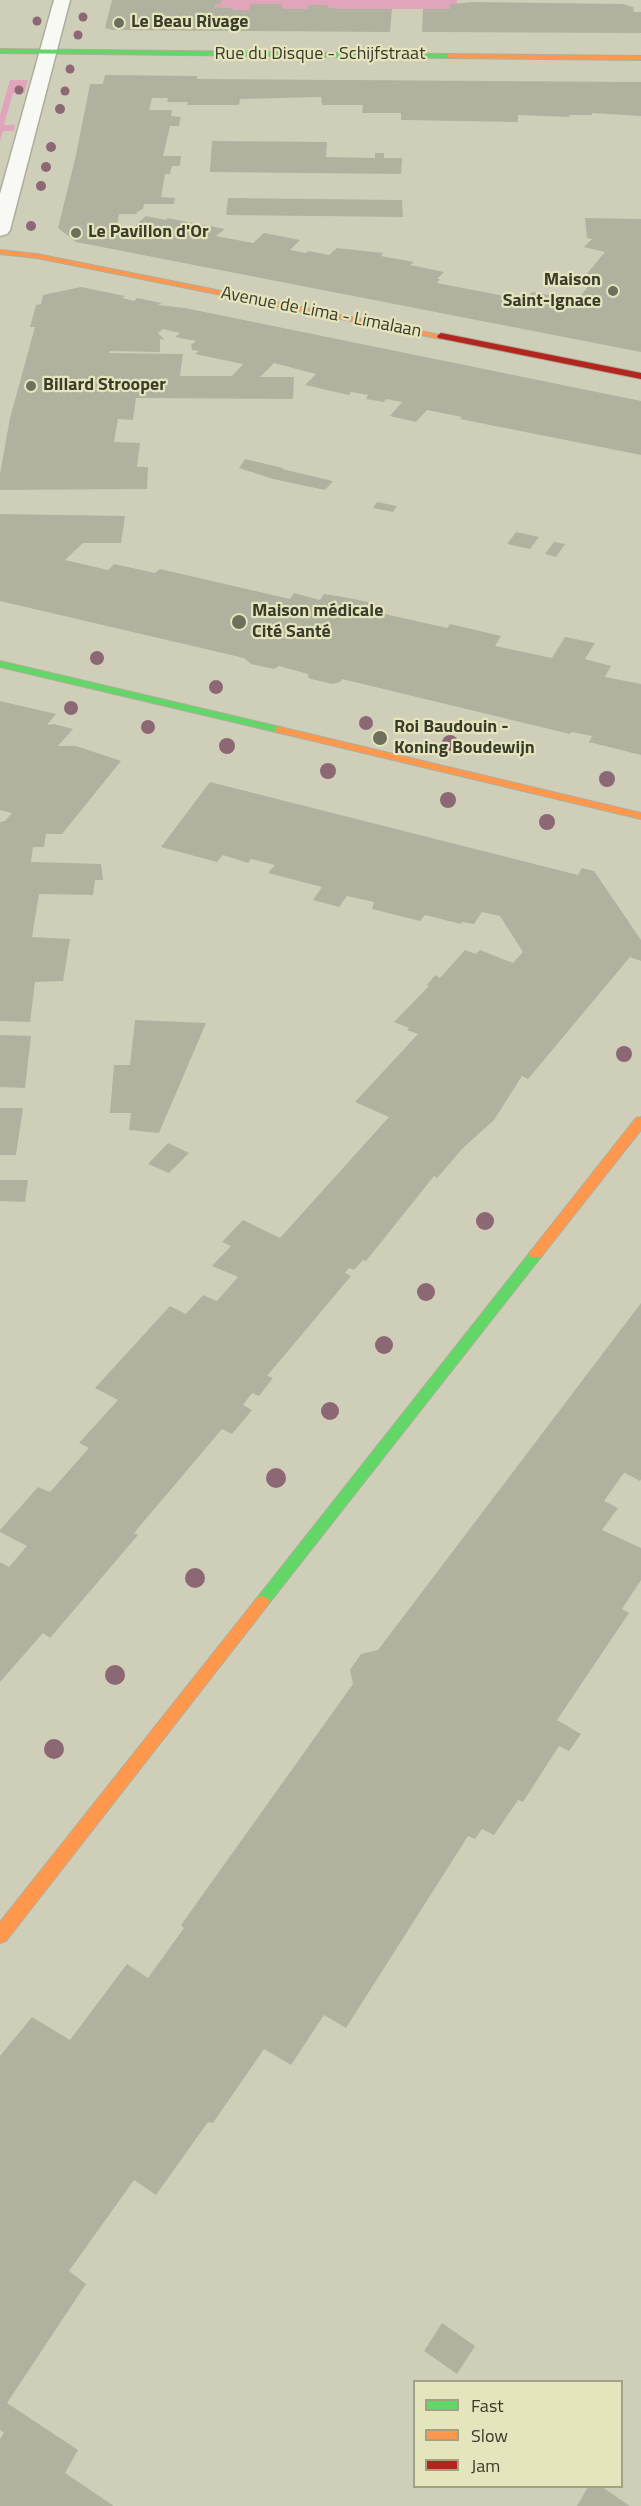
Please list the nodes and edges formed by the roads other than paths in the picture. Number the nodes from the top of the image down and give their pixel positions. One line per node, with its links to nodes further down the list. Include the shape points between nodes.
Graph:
1 (62, 0): 3 (street)
2 (0, 51): 3 (street, Rue du Disque - Schijfstraat)
3 (48, 53): 4 (street, Rue du Disque - Schijfstraat); 5 (street)
4 (641, 58)
5 (0, 231)
6 (0, 252): 7 (street, Avenue de Lima - Limalaan, via 37,256)
7 (641, 376)
8 (0, 664): 9 (street)
9 (641, 816)
10 (641, 1121): 11 (street)
11 (0, 1935)

